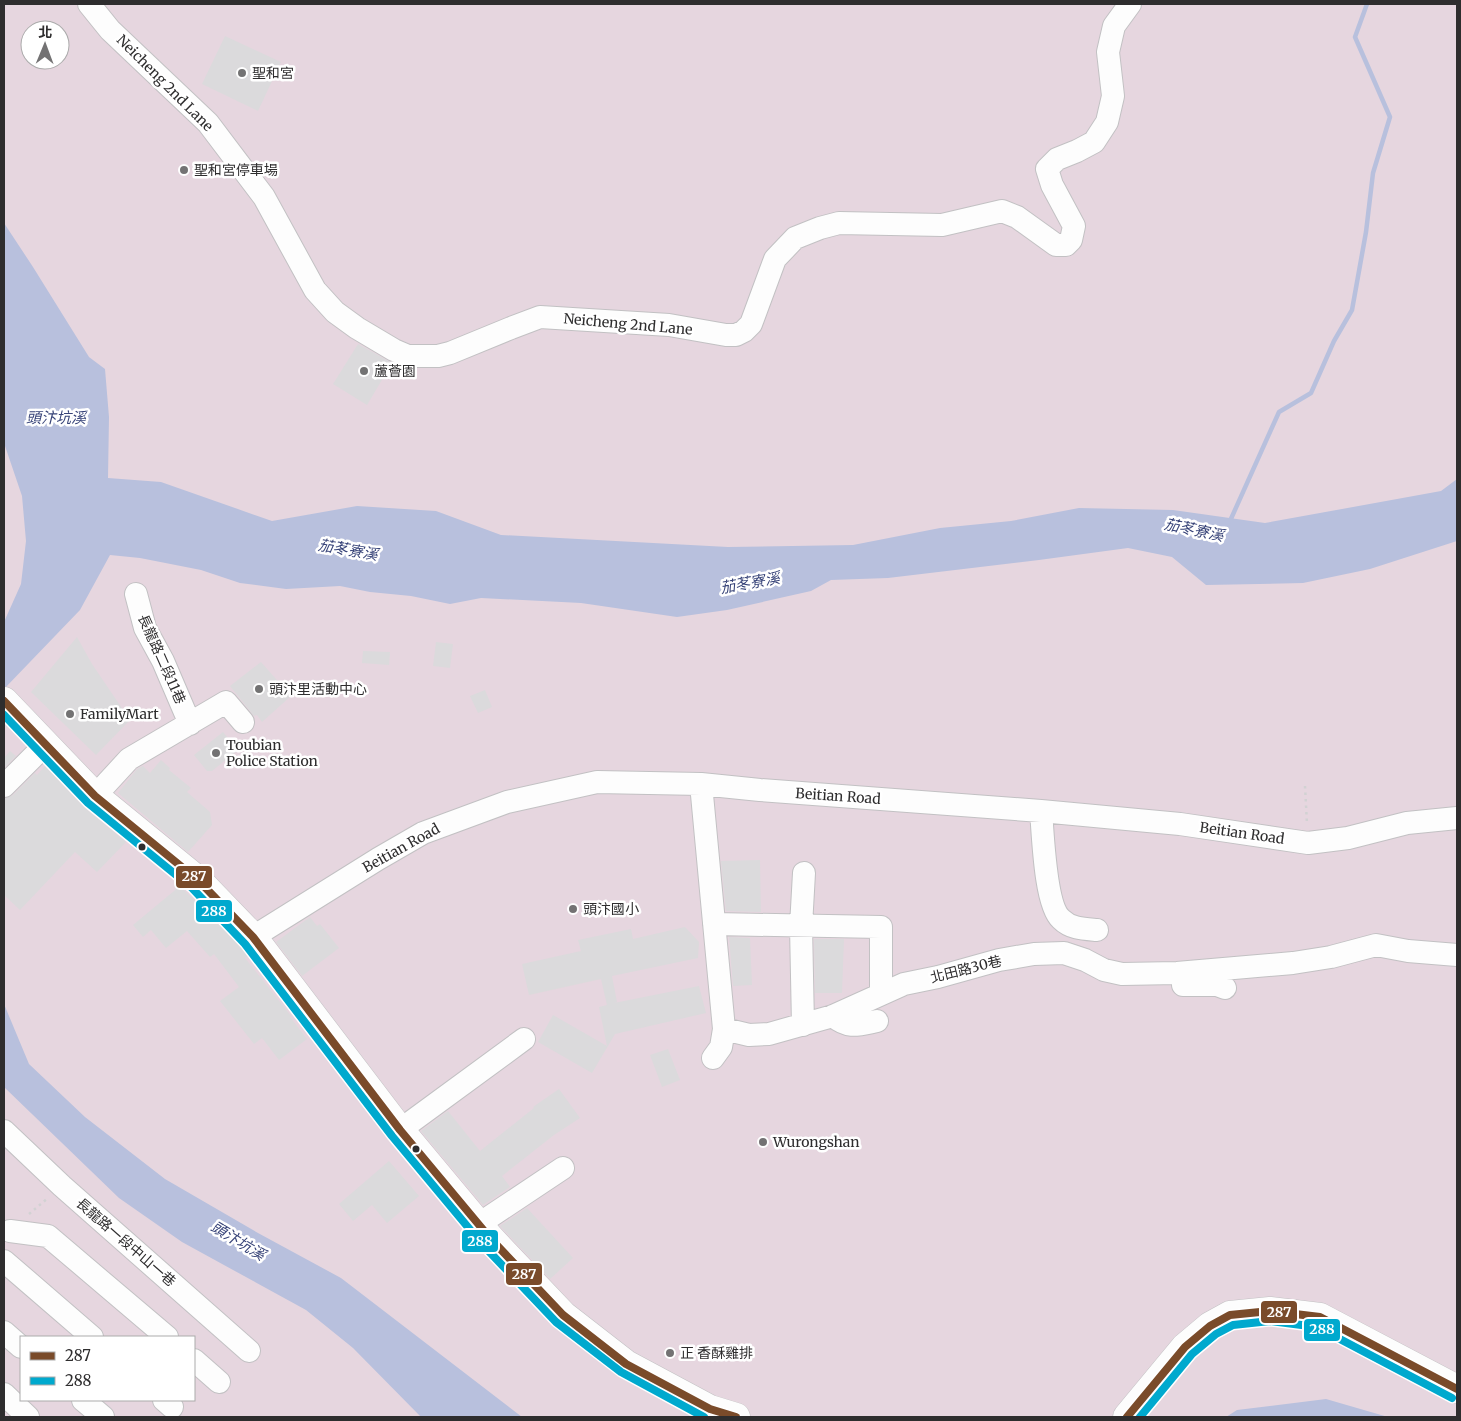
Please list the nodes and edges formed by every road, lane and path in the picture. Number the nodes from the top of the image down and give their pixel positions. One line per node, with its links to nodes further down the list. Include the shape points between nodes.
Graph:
1 (89, 4): 2 (street, Neicheng 2nd Lane, via 110,30 208,123 264,197 315,290 335,312 394,350 408,356 424,357 450,353 540,317 669,325 736,335 751,324 774,260 795,238 840,223 942,226 1002,211 1017,217 1056,245 1066,245 1071,240 1074,226 1047,169 1057,159 1094,142 1107,122 1112,96 1108,52 1114,26)
2 (1130, 4)
3 (136, 594): 6 (street, 長龍路二段11巷, via 145,628)
4 (4, 701): 7 (main road)
5 (243, 722): 6 (street, via 226,702)
6 (190, 724): 11 (street, via 129,760)
7 (46, 744): 9 (street); 11 (main road)
8 (701, 784): 12 (street, Beitian Road); 16 (street); 19 (street, Beitian Road, via 597,782 507,802 463,817 423,833)
9 (4, 786)
10 (1305, 786): 14 (path)
11 (95, 796): 19 (main road, via 198,880)
12 (1041, 811): 14 (street, Beitian Road, via 1180,824); 18 (street, via 1052,905 1060,919 1074,928)
13 (1457, 818): 14 (street, Beitian Road, via 1407,823 1348,838)
14 (1308, 843)
15 (804, 874): 17 (street)
16 (714, 924): 17 (street); 27 (street)
17 (801, 926): 23 (street, via 881,927); 26 (street)
18 (1097, 930)
19 (253, 938): 30 (main road)
20 (1457, 955): 21 (street, 北田路30巷, via 1376,945 1293,963 1177,973)
21 (1122, 974): 22 (street, via 1152,985 1217,985); 23 (street, 北田路30巷, via 1064,953 1034,954 904,984)
22 (1225, 988)
23 (881, 994): 24 (street, 北田路30巷)
24 (832, 1016): 25 (street, via 842,1024); 26 (street, 北田路30巷)
25 (877, 1021)
26 (803, 1025): 27 (street, 北田路30巷, via 769,1034 749,1035)
27 (724, 1029): 29 (street, via 721,1047)
28 (524, 1039): 30 (street)
29 (713, 1058)
30 (400, 1130): 34 (main road)
31 (4, 1131): 33 (street, 長龍路一段中山一巷)
32 (563, 1168): 34 (street)
33 (62, 1186): 35 (path); 41 (street, 長龍路一段中山一巷)
34 (479, 1224): 49 (main road, via 563,1314 626,1364 710,1409)
35 (6, 1231): 39 (street, via 48,1236)
36 (4, 1260): 38 (street)
37 (4, 1332): 40 (street)
38 (91, 1336)
39 (166, 1336)
40 (20, 1346)
41 (249, 1350)
42 (195, 1361): 43 (street)
43 (219, 1382)
44 (1457, 1389): 50 (main road, via 1320,1317 1270,1311 1230,1315 1210,1326 1185,1347)
45 (4, 1394): 47 (street)
46 (84, 1401): 48 (street)
47 (28, 1417)
48 (103, 1417)
49 (736, 1417)
50 (1127, 1417)

